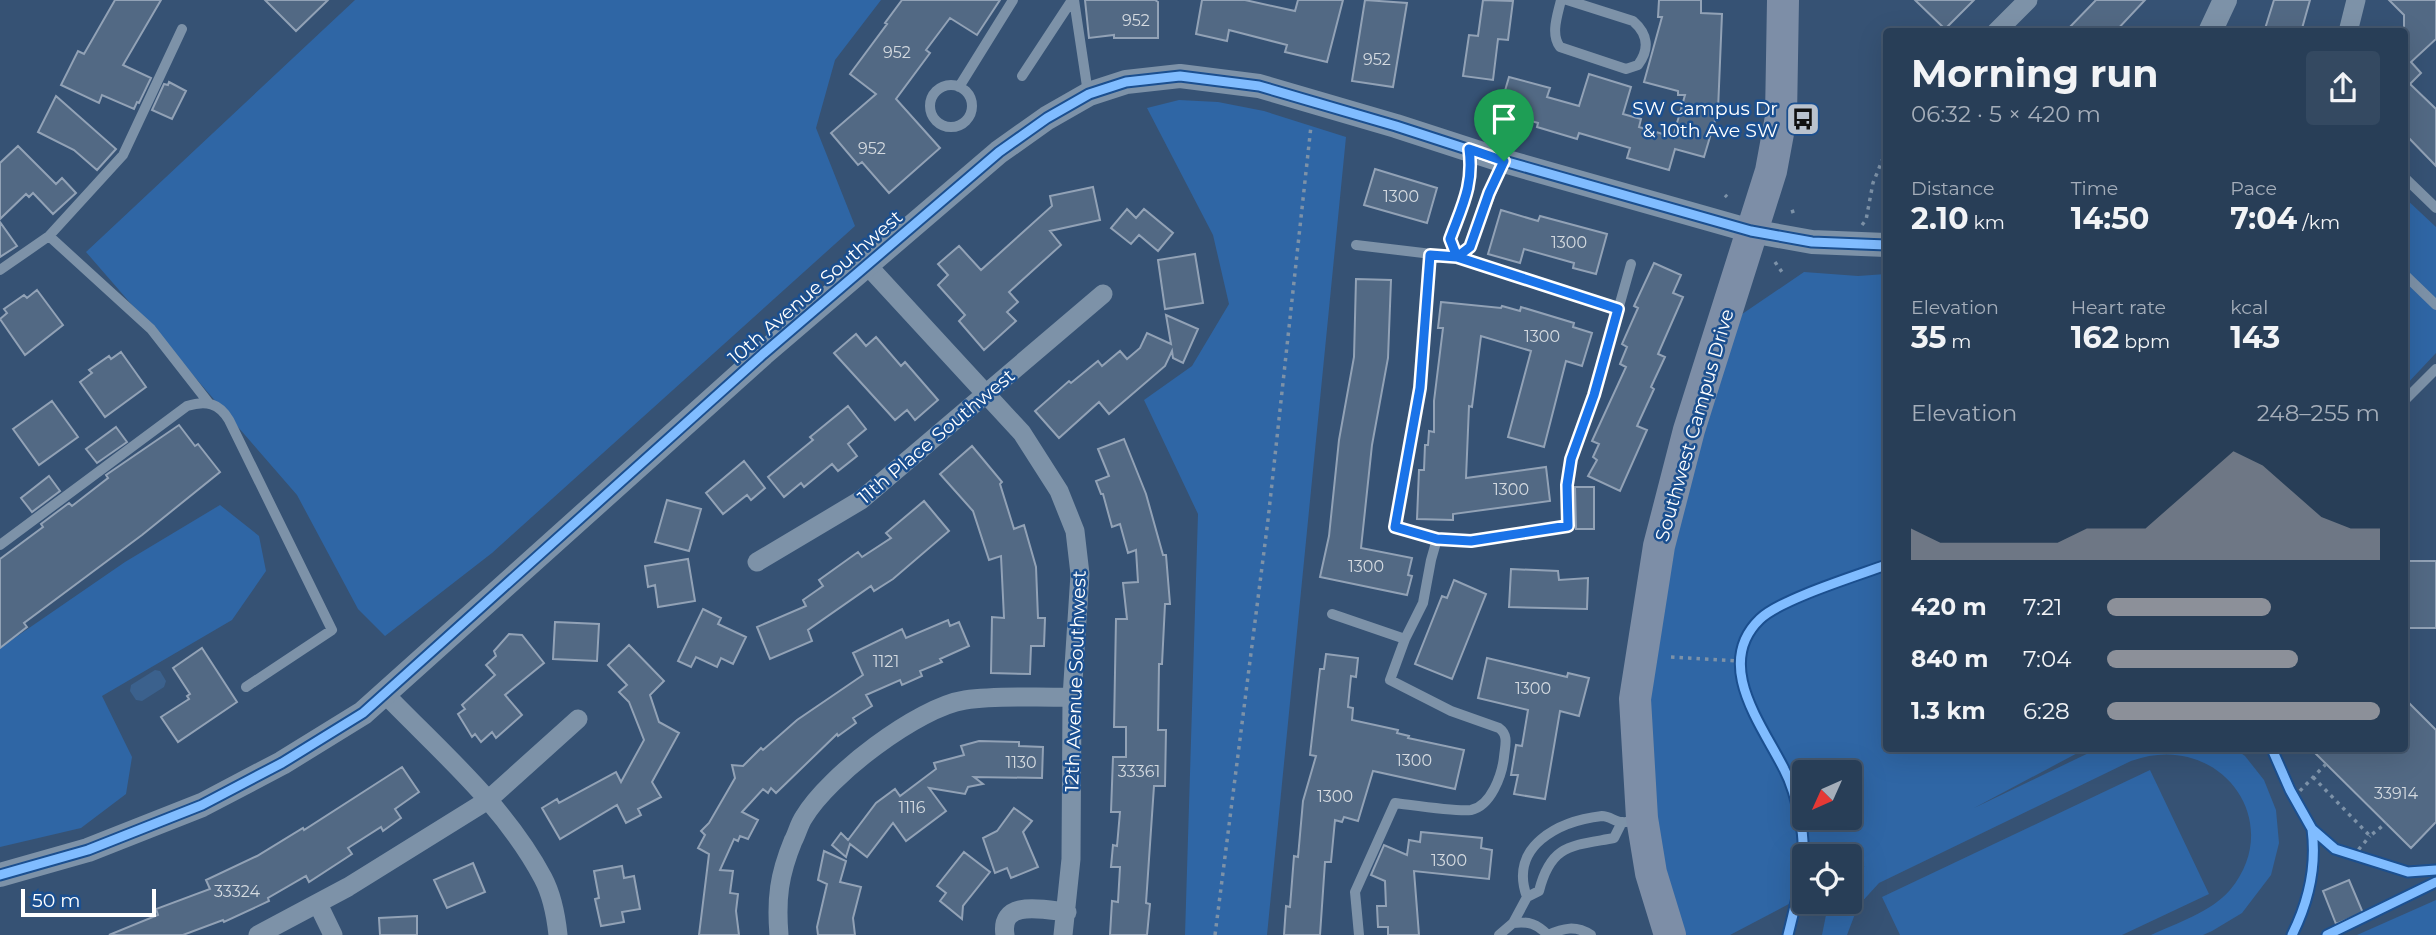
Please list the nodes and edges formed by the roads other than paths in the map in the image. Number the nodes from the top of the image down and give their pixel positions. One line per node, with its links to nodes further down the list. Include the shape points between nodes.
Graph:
1 (1013, 0): 14 (lane)
2 (1073, 0): 13 (lane); 15 (lane)
3 (1561, 0): 4 (lane, via 1555,33 1560,47 1626,69 1638,65 1646,48 1642,29 1633,21)
4 (1567, 0)
5 (1783, 0): 20 (main road, Southwest Campus Drive, via 1781,117 1771,171)
6 (2028, 0): 9 (street)
7 (2225, 0): 10 (street)
8 (2356, 0): 11 (street)
9 (2000, 28)
10 (2212, 28)
11 (2349, 28)
12 (182, 29): 21 (lane, via 123,155)
13 (1021, 76)
14 (959, 87): 14 (lane, via 943,86 932,97 936,121 953,127 968,119 971,98)
15 (1089, 94): 16 (street, 10th Avenue Southwest, via 1126,82 1180,76 1250,85); 27 (street, 10th Avenue Southwest, via 999,152)
16 (1469, 149): 17 (street, 10th Avenue Southwest); 25 (lane, via 1470,187 1450,239)
17 (1504, 161): 20 (street, 10th Avenue Southwest); 25 (lane, via 1470,247)
18 (2408, 181): 19 (lane)
19 (2436, 208)
20 (1751, 231): 23 (street, via 1812,242); 47 (main road, Southwest Campus Drive, via 1689,430 1659,546 1635,699)
21 (49, 236): 28 (lane); 36 (lane, via 151,330)
22 (1356, 245): 24 (lane)
23 (1883, 245)
24 (1430, 255): 25 (lane); 37 (lane, via 1420,388 1395,527)
25 (1457, 257): 32 (lane)
26 (1631, 264): 32 (lane)
27 (868, 266): 34 (street, 12th Avenue Southwest); 43 (street, 10th Avenue Southwest, via 763,354)
28 (0, 270)
29 (2408, 278): 31 (lane)
30 (1103, 294): 34 (street, 11th Place Southwest)
31 (2436, 304)
32 (1618, 309): 37 (lane, via 1571,459 1568,526 1471,541)
33 (2436, 369): 35 (lane)
34 (986, 394): 39 (street, 11th Place Southwest, via 861,500); 44 (street, 12th Avenue Southwest, via 1022,433 1059,491 1075,531 1080,574)
35 (2408, 397)
36 (208, 402): 38 (lane, via 187,406); 42 (lane, via 223,410 229,420 332,630)
37 (1437, 539): 41 (lane, via 1423,603)
38 (0, 545)
39 (757, 562)
40 (1332, 614): 41 (lane)
41 (1405, 639): 60 (lane, via 1390,680 1451,711 1499,728 1506,738 1503,765 1484,802 1470,810 1395,803 1354,891)
42 (246, 687)
43 (385, 694): 46 (street); 48 (street, 10th Avenue Southwest, via 363,713 282,763 202,805 88,850)
44 (1072, 697): 51 (street, 12th Avenue Southwest); 57 (street, via 964,700 910,721 865,754 804,817 782,870)
45 (578, 719): 46 (street)
46 (488, 800): 50 (street); 56 (street, via 544,880)
47 (1632, 820): 49 (lane, via 1614,838 1554,855 1539,891); 49 (lane, via 1589,819 1538,840 1523,864); 64 (main road, Southwest Campus Drive)
48 (0, 875)
49 (1527, 897): 52 (lane)
50 (318, 904): 53 (street); 55 (street)
51 (1067, 912): 58 (street, via 1021,908 1009,916); 59 (street, 12th Avenue Southwest)
52 (1513, 923): 61 (lane); 62 (lane, via 1537,925)
53 (281, 930): 54 (street)
54 (258, 935)
55 (332, 935)
56 (558, 935)
57 (779, 935)
58 (1005, 935)
59 (1063, 935)
60 (1359, 935)
61 (1499, 935)
62 (1548, 935): 63 (lane, via 1578,928)
63 (1591, 935)
64 (1670, 935)

